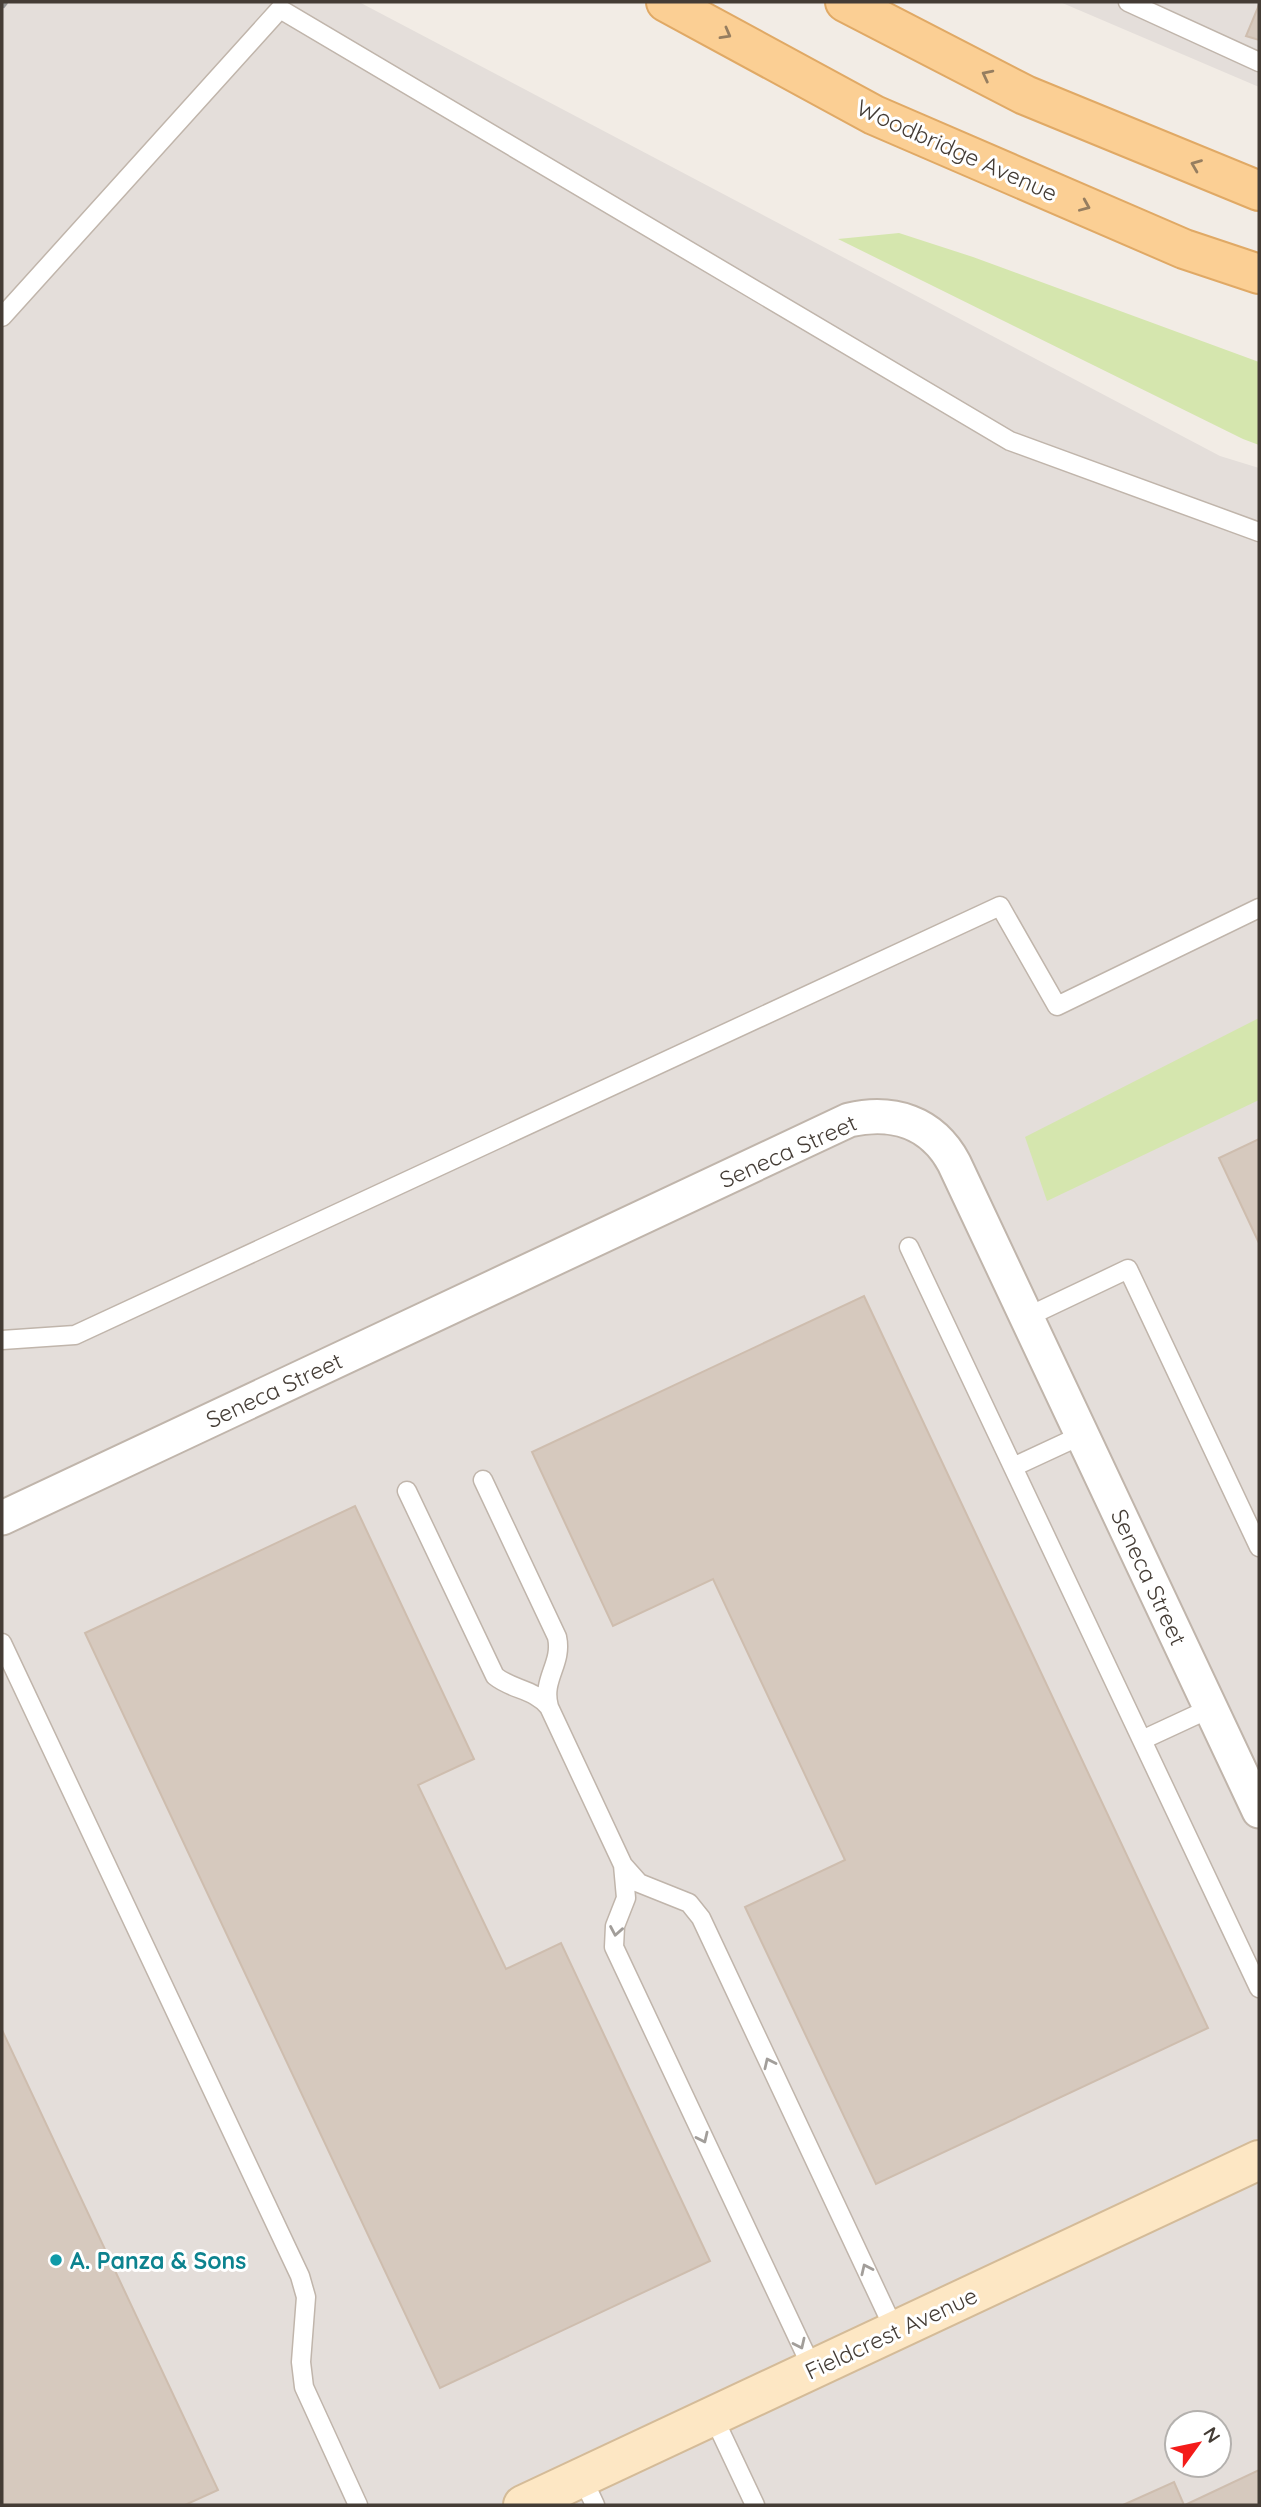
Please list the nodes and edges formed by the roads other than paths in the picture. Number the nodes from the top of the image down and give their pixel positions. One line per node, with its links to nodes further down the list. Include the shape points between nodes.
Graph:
1 (666, 2): 6 (main road, Woodbridge Avenue, one-way to 6, via 874,115 1184,249)
2 (845, 2): 5 (main road, one-way to 2, via 1026,95)
3 (1128, 2): 4 (lane)
4 (1259, 62)
5 (1259, 191)
6 (1259, 274)
7 (2, 317): 8 (lane, via 280,9 1010,441)
8 (1259, 531)
9 (1259, 908): 12 (lane, via 1057,1006 1000,906 75,1335)
10 (909, 1247): 14 (lane)
11 (1027, 1317): 13 (street, Seneca Street); 17 (street, Seneca Street, via 946,1149 936,1137 909,1121 866,1116 849,1120); 18 (lane, via 1128,1269)
12 (2, 1340)
13 (1082, 1435): 14 (lane); 21 (street, Seneca Street)
14 (1013, 1467): 22 (lane)
15 (483, 1480): 20 (lane, via 557,1637 558,1655 546,1688)
16 (407, 1491): 20 (lane, via 495,1676 537,1695)
17 (2, 1518)
18 (1259, 1547)
19 (2, 1643): 31 (lane, via 300,2276 306,2297 301,2362 304,2387)
20 (549, 1707): 24 (lane)
21 (1211, 1708): 22 (lane); 23 (street, Seneca Street)
22 (1142, 1740): 25 (lane)
23 (1259, 1811)
24 (623, 1864): 27 (lane, one-way to 24, via 701,1918 689,1903 639,1883); 28 (lane, one-way to 28, via 626,1898 615,1926 614,1947)
25 (1259, 1988)
26 (1259, 2160): 27 (street, Fieldcrest Avenue)
27 (895, 2331): 28 (street, Fieldcrest Avenue)
28 (813, 2370): 29 (street, Fieldcrest Avenue)
29 (713, 2416): 30 (street, Fieldcrest Avenue); 33 (lane)
30 (589, 2491): 32 (street, Fieldcrest Avenue)
31 (358, 2505)
32 (523, 2505)
33 (755, 2505)

